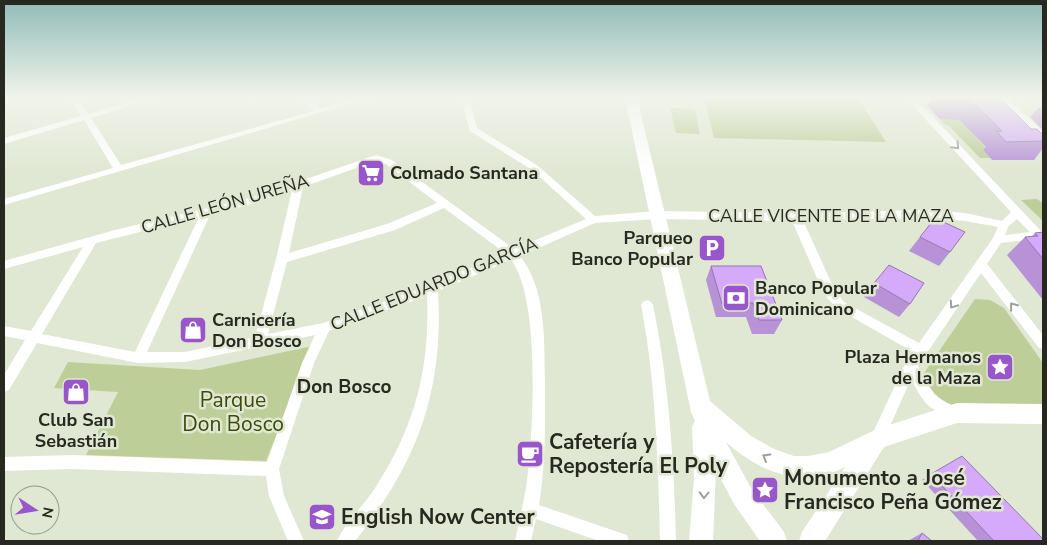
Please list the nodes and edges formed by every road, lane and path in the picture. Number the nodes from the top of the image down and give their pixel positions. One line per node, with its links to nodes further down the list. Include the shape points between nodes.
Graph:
1 (60, 123): 9 (street)
2 (92, 123): 10 (street)
3 (276, 123): 10 (street)
4 (472, 123): 18 (street, via 482,136 535,168)
5 (637, 123): 16 (main road)
6 (935, 123): 14 (street, one-way to 14)
7 (1029, 123): 8 (street)
8 (1043, 137)
9 (4, 141)
10 (119, 169): 12 (street)
11 (298, 186): 13 (street, CALLE LEÓN UREÑA, via 376,158 389,162); 15 (street, CALLE LEÓN UREÑA); 24 (street)
12 (4, 202)
13 (444, 204): 23 (street, CALLE LEÓN UREÑA); 24 (street, via 391,228)
14 (1018, 212): 19 (street); 20 (street)
15 (206, 213): 22 (street, CALLE LEÓN UREÑA); 35 (street)
16 (657, 215): 17 (street, CALLE VICENTE DE LA MAZA); 18 (street, CALLE EDUARDO GARCÍA); 38 (main road)
17 (796, 217): 19 (street, CALLE VICENTE DE LA MAZA, via 946,215); 34 (street, via 830,294 840,305)
18 (593, 220): 23 (street, CALLE EDUARDO GARCÍA)
19 (1004, 224): 21 (street)
20 (1042, 237): 21 (street)
21 (998, 239): 25 (street)
22 (92, 241): 26 (street, CALLE LEÓN UREÑA); 31 (street)
23 (512, 253): 27 (street, CALLE EDUARDO GARCÍA); 44 (street, CALLE LEÓN UREÑA, via 524,269 537,320 538,446)
24 (282, 259): 32 (street)
25 (980, 264): 33 (street, one-way to 25); 34 (street, one-way to 34)
26 (4, 265)
27 (432, 289): 29 (street, CALLE EDUARDO GARCÍA); 46 (street, via 434,341 426,397 417,425 404,456)
28 (647, 306): 49 (street, via 656,350 663,428)
29 (324, 328): 32 (street, CALLE EDUARDO GARCÍA); 43 (street, via 308,363)
30 (4, 331): 31 (street, CALLE EDUARDO GARCÍA)
31 (34, 338): 35 (street, CALLE EDUARDO GARCÍA); 37 (street)
32 (260, 342): 35 (street, CALLE EDUARDO GARCÍA, via 185,358)
33 (1043, 344)
34 (922, 351): 36 (street)
35 (138, 358)
36 (911, 366): 39 (street, via 934,404); 41 (street)
37 (4, 386)
38 (701, 408): 41 (main road, one-way to 38, via 831,462 794,467 768,458 744,443); 50 (main road, one-way to 50, via 705,461); 51 (main road, via 711,435 750,510)
39 (957, 413): 40 (main road); 41 (main road)
40 (1043, 414)
41 (877, 439): 52 (main road)
42 (4, 464): 43 (street, via 72,462)
43 (272, 469): 45 (street, via 277,496)
44 (532, 510): 47 (street, CALLE LEÓN UREÑA); 48 (street)
45 (296, 541)
46 (345, 541)
47 (523, 541)
48 (621, 541)
49 (668, 541)
50 (701, 541)
51 (775, 541)
52 (811, 541)

